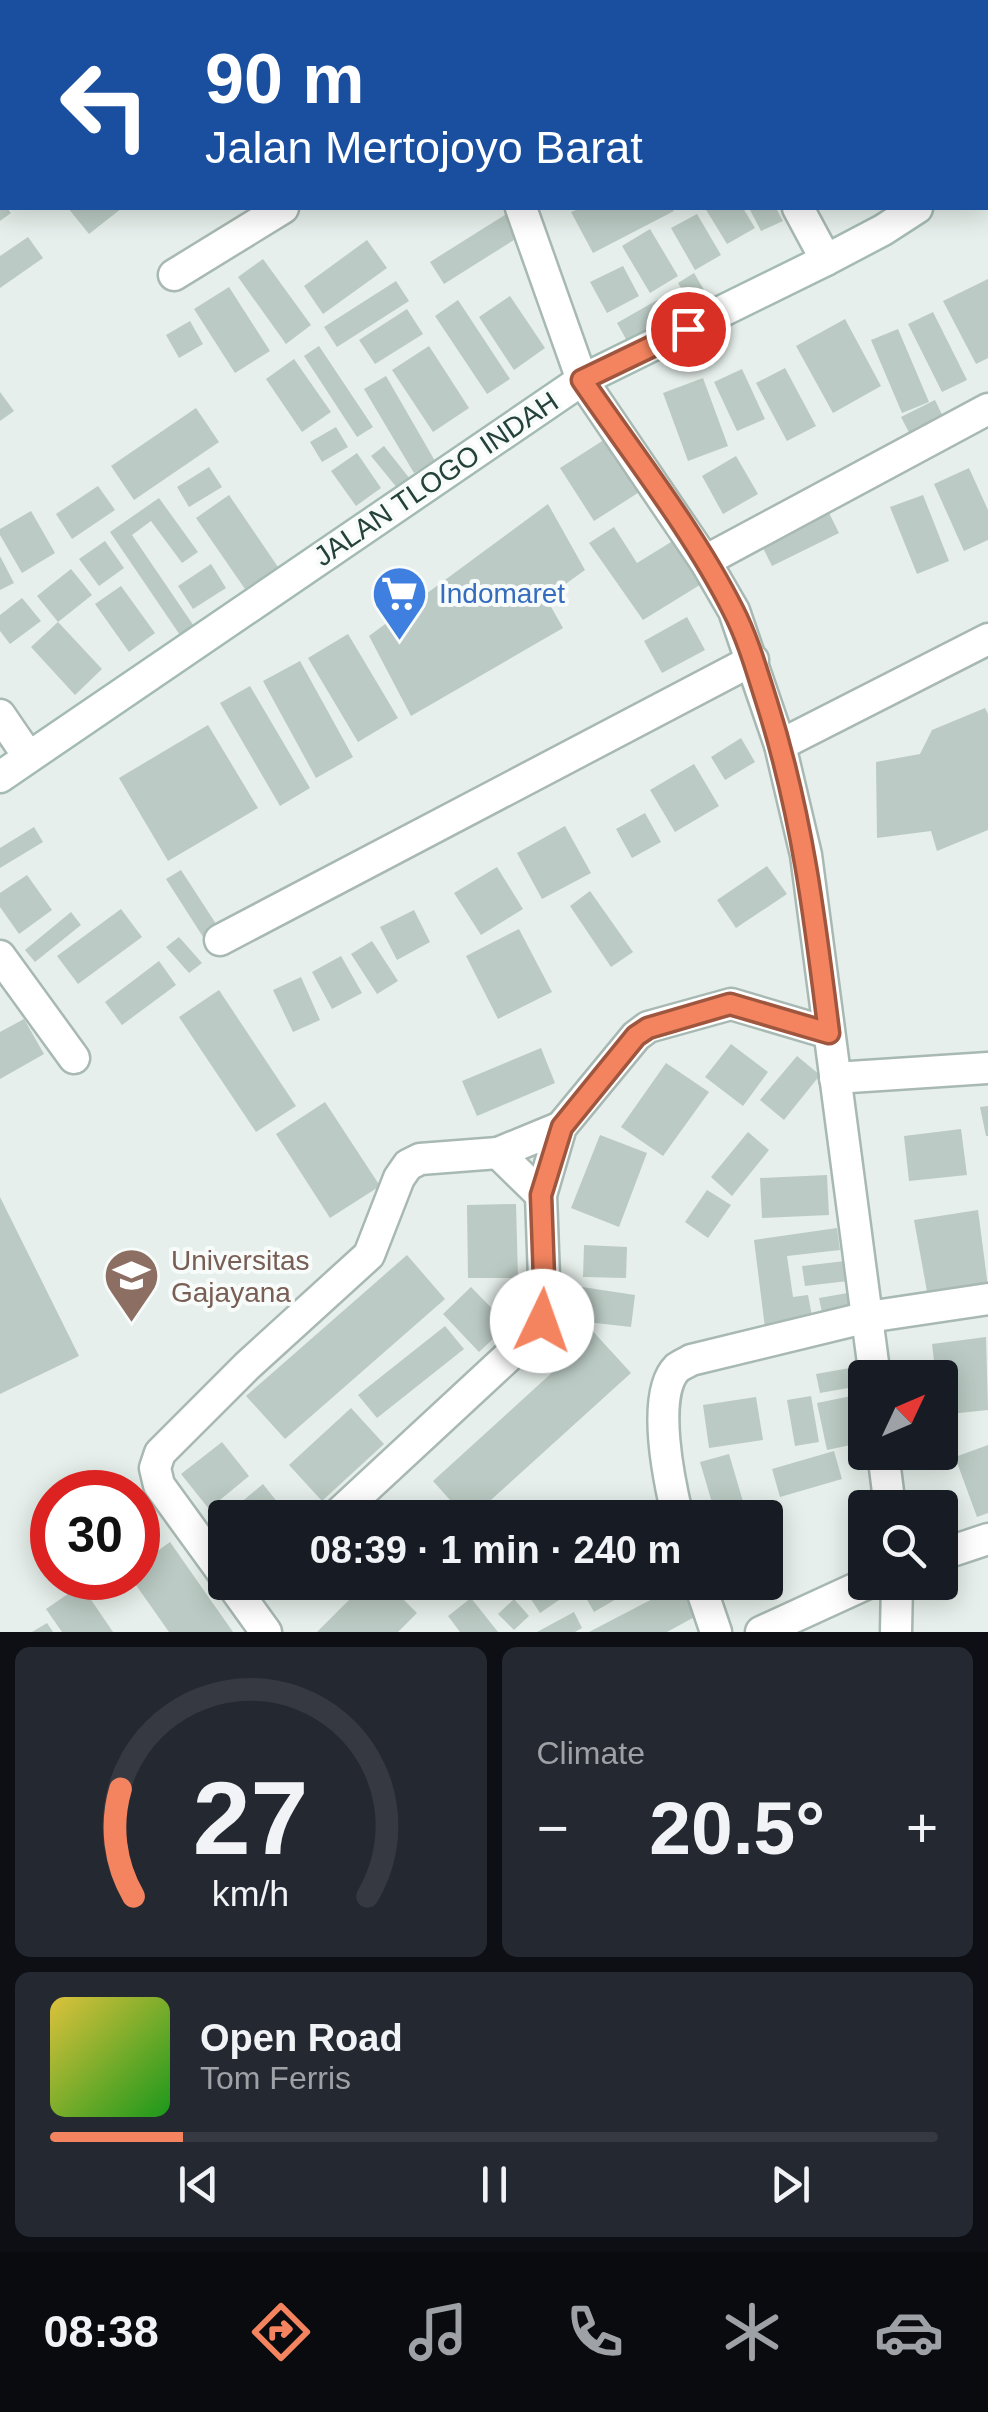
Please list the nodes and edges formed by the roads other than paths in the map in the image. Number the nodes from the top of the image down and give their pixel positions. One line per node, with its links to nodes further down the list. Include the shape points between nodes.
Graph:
1 (281, 210): 6 (street)
2 (521, 210): 7 (street)
3 (799, 210): 5 (street)
4 (914, 210): 5 (street, JALAN TLOGO INDAH)
5 (826, 260): 7 (street, JALAN TLOGO INDAH)
6 (174, 275)
7 (582, 380): 9 (street); 14 (street, JALAN TLOGO INDAH)
8 (988, 409): 9 (street)
9 (705, 562): 11 (street)
10 (988, 639): 13 (street)
11 (753, 660): 13 (street); 16 (street)
12 (0, 715): 14 (street)
13 (780, 745): 18 (street, via 806,854)
14 (28, 756): 15 (street, JALAN TLOGO INDAH)
15 (0, 776)
16 (220, 940)
17 (0, 956): 19 (street)
18 (829, 1033): 21 (street); 22 (street, via 730,1004 648,1028)
19 (74, 1058)
20 (988, 1068): 21 (street)
21 (836, 1078): 26 (street)
22 (562, 1127): 23 (street); 24 (street)
23 (498, 1153): 24 (street); 32 (street, via 408,1165 370,1254 160,1453 160,1485)
24 (541, 1195): 28 (street, via 542,1321)
25 (988, 1299): 26 (street)
26 (868, 1317): 27 (street); 29 (street, via 690,1360 676,1369 664,1434)
27 (873, 1360)
28 (353, 1500)
29 (675, 1500)
30 (988, 1539): 31 (street)
31 (958, 1549)
32 (208, 1552)
33 (848, 1592): 39 (street)
34 (250, 1600): 37 (street)
35 (705, 1600): 38 (street)
36 (897, 1600): 40 (street)
37 (266, 1632)
38 (716, 1632)
39 (761, 1632)
40 (896, 1632)

